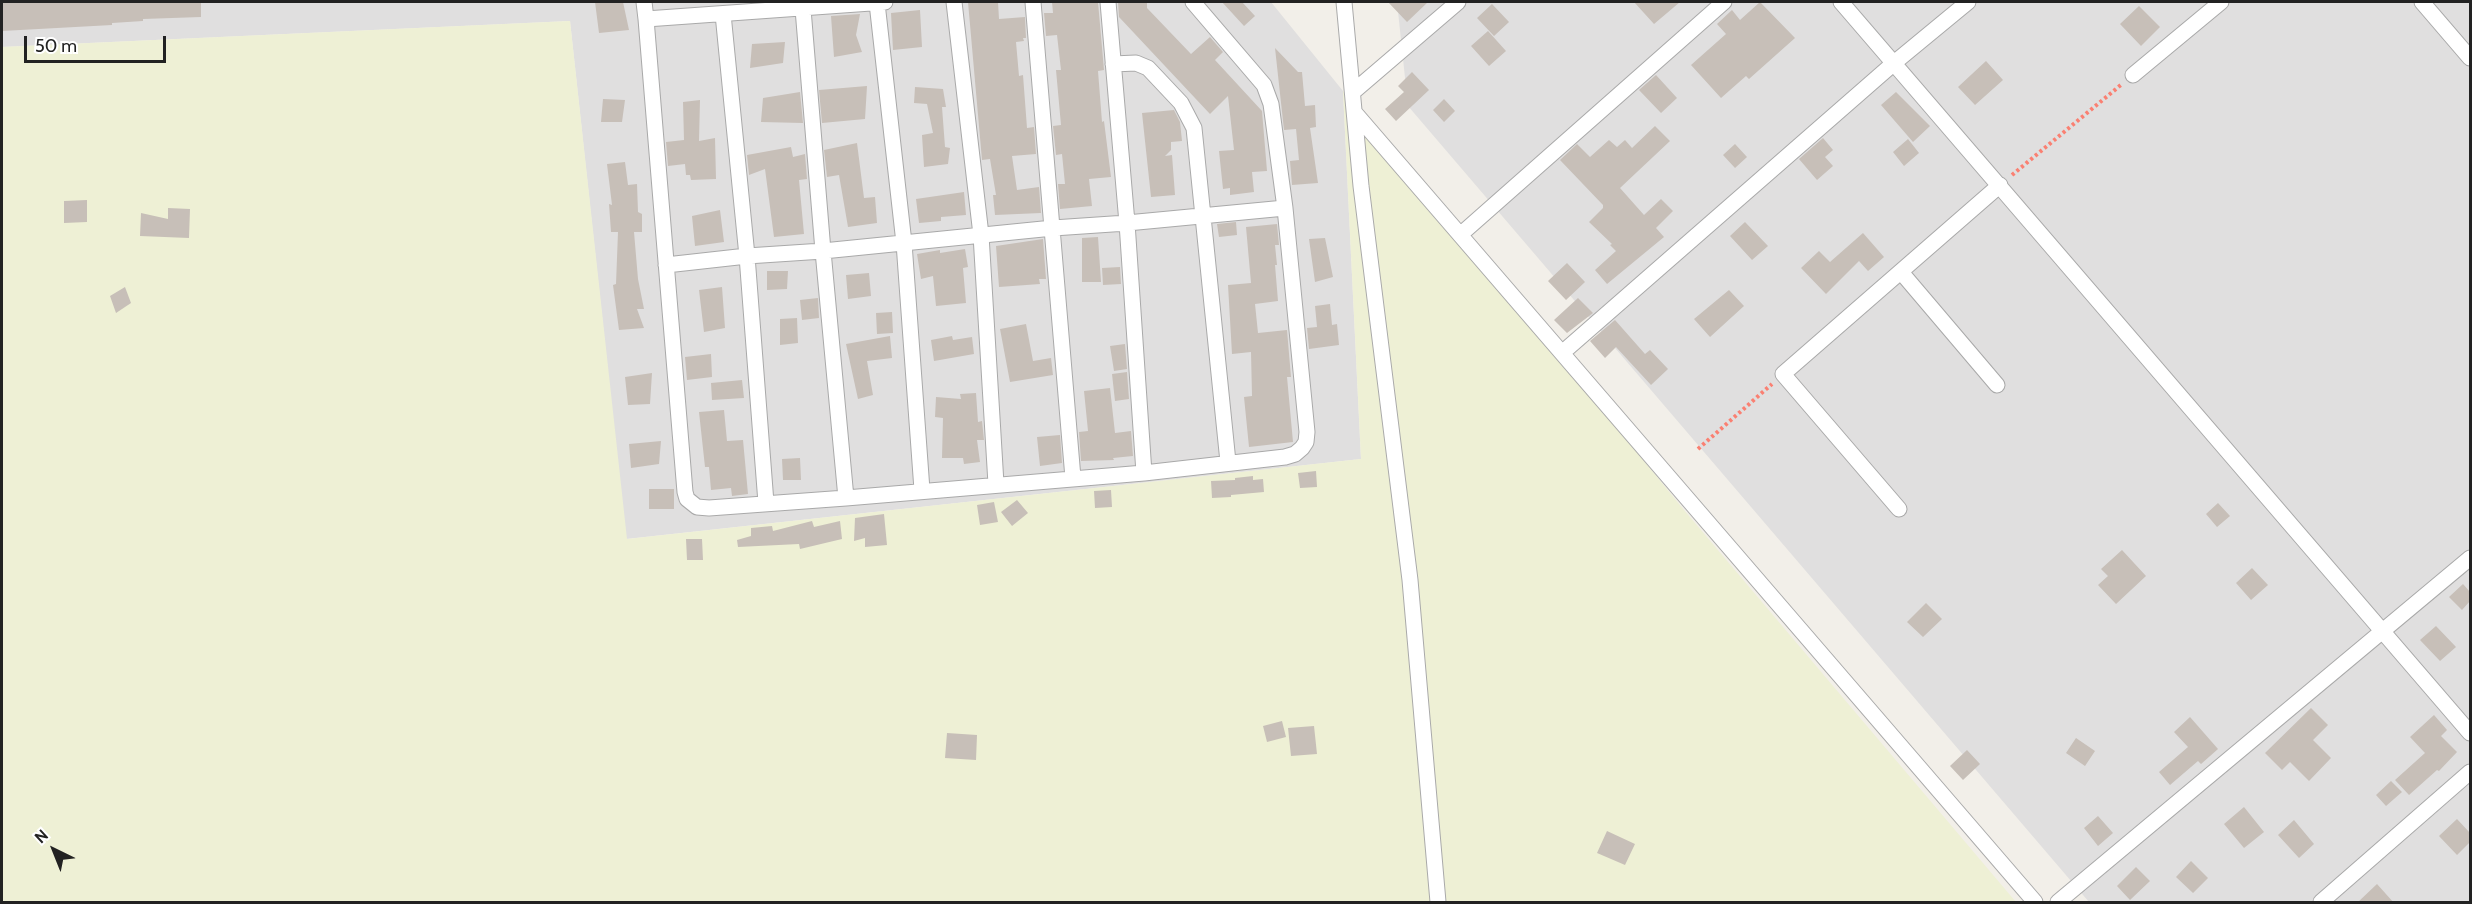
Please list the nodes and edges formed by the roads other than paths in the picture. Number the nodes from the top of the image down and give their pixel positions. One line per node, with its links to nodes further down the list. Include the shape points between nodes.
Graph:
1 (644, 2): 16 (street)
2 (881, 2): 14 (street); 30 (street)
3 (954, 2): 28 (street)
4 (1033, 2): 27 (street)
5 (1108, 2): 19 (street)
6 (1193, 2): 24 (street, via 1264,85 1271,104)
7 (1344, 2): 21 (street)
8 (1458, 2): 21 (street)
9 (1724, 2): 29 (street)
10 (1841, 2): 18 (street)
11 (1968, 2): 18 (street)
12 (2221, 2): 20 (street)
13 (2422, 2): 17 (street)
14 (803, 9): 15 (street); 31 (street)
15 (723, 14): 16 (street); 32 (street)
16 (646, 20): 33 (street)
17 (2470, 58)
18 (1894, 63): 23 (street); 35 (street)
19 (1113, 64): 25 (street, via 1136,63 1148,68 1188,113 1194,128); 26 (street)
20 (2133, 75)
21 (1353, 92): 22 (street)
22 (1355, 113): 29 (street); 49 (street, via 1410,580)
23 (2000, 185): 34 (street); 46 (street)
24 (1285, 208): 25 (street); 37 (street, via 1306,442 1285,458)
25 (1204, 216): 26 (street); 37 (street)
26 (1127, 224): 27 (street); 38 (street)
27 (1053, 228): 28 (street); 39 (street)
28 (981, 235): 30 (street); 40 (street)
29 (1460, 235): 35 (street)
30 (904, 243): 31 (street); 41 (street)
31 (823, 252): 32 (street); 42 (street)
32 (747, 256): 33 (street); 43 (street)
33 (666, 265): 43 (street, via 687,499 697,507 708,508)
34 (1901, 272): 36 (street); 44 (street, via 1783,374)
35 (1562, 353): 50 (street)
36 (1996, 385)
37 (1228, 462): 38 (street)
38 (1144, 472): 39 (street)
39 (1073, 478): 40 (street)
40 (996, 484): 41 (street)
41 (922, 490): 42 (street)
42 (846, 498): 43 (street)
43 (766, 503)
44 (1899, 508)
45 (2470, 558): 46 (street)
46 (2384, 630): 47 (street); 51 (street)
47 (2470, 733)
48 (2470, 772): 52 (street)
49 (1438, 903)
50 (2035, 903)
51 (2058, 903)
52 (2320, 903)

